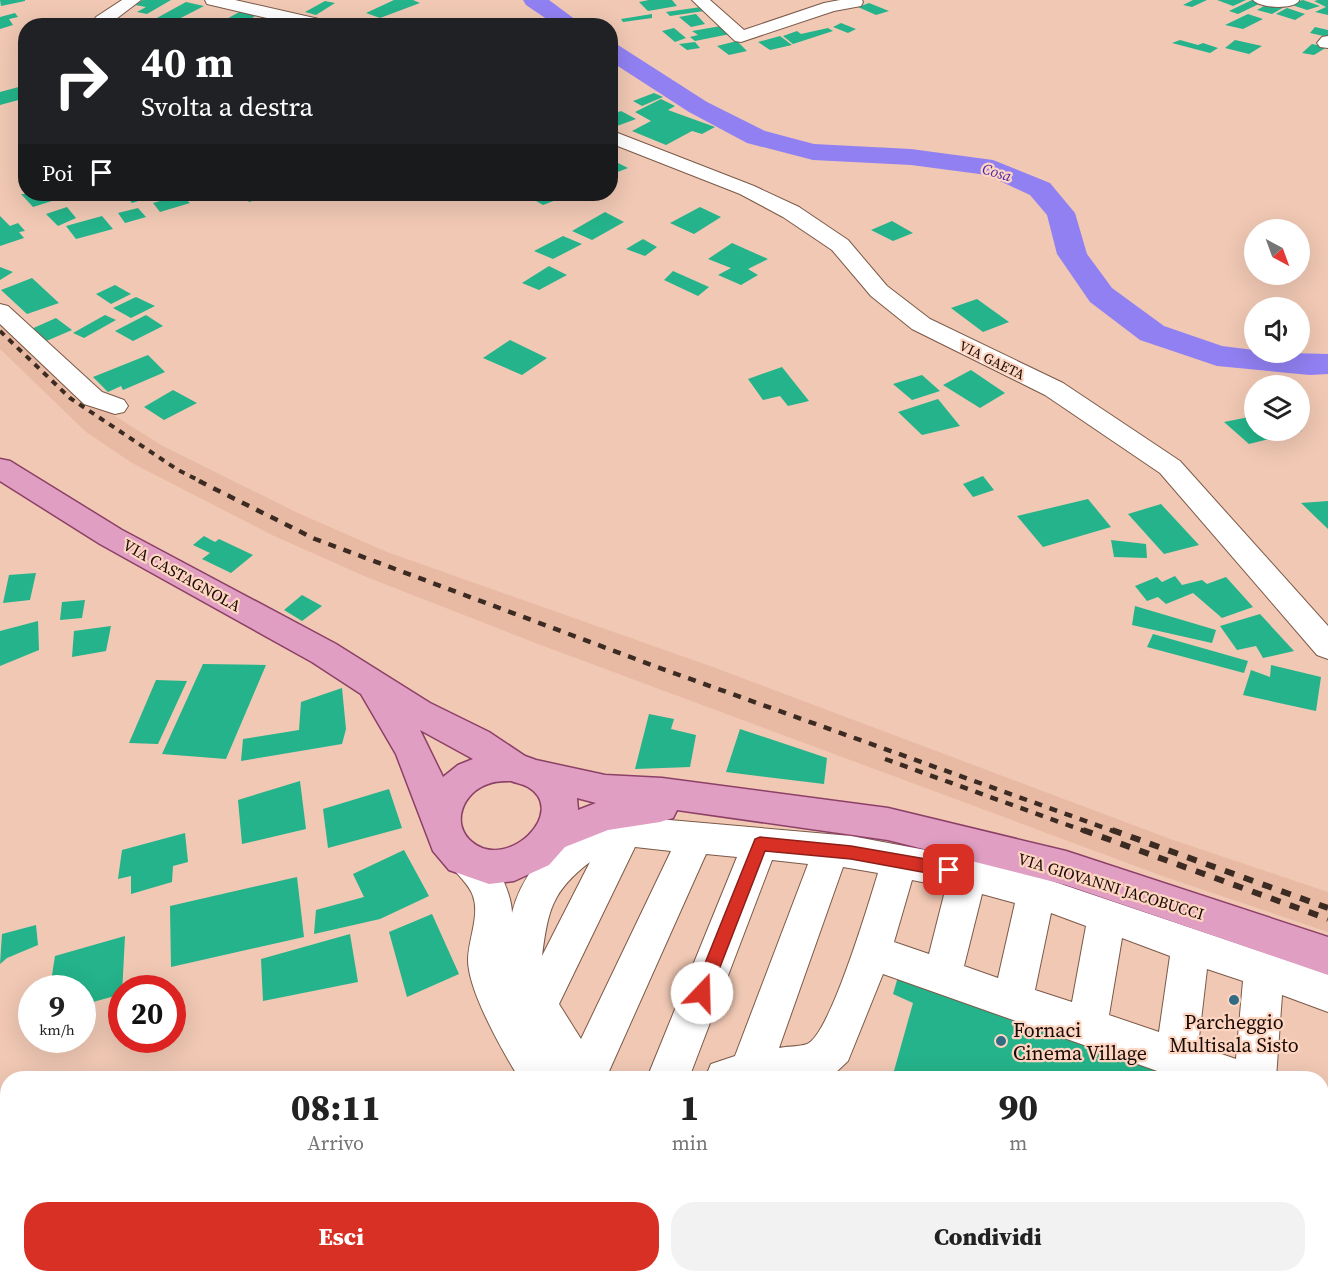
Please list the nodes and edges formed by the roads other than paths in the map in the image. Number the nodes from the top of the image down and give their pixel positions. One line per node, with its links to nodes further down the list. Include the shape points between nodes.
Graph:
1 (133, 0): 8 (street)
2 (213, 0): 7 (street)
3 (700, 0): 6 (street, via 741,37)
4 (1261, 0): 5 (street)
5 (1291, 0)
6 (855, 2)
7 (268, 4): 9 (street)
8 (106, 18)
9 (311, 18)
10 (618, 139): 14 (street, VIA GAETA, via 747,190 791,212 840,245 879,291 921,324 1054,389 1170,467)
11 (0, 310): 12 (street, via 93,398)
12 (116, 406)
13 (0, 468): 15 (main road, VIA CASTAGNOLA, via 111,537)
14 (1328, 647)
15 (366, 679): 16 (main road, VIA CASTAGNOLA, via 418,713); 18 (main road, via 402,727)
16 (525, 770): 17 (main road, via 605,790); 18 (main road, via 479,771 464,779 452,790); 22 (main road, via 549,783 561,807 560,821)
17 (713, 801): 22 (main road, via 606,815); 31 (main road, VIA GIOVANNI JACOBUCCI, via 888,824 1055,866)
18 (440, 818): 24 (main road, via 451,848)
19 (622, 835): 20 (street, via 635,832); 37 (street); 37 (street, via 588,843 560,864 535,895 522,964)
20 (694, 838): 21 (street); 42 (street)
21 (760, 844): 23 (street); 43 (street)
22 (543, 846): 24 (main road, via 516,863 498,866); 35 (street, via 509,906 501,938)
23 (831, 850): 25 (street); 44 (street)
24 (465, 859): 35 (street, via 486,882 494,899 487,964)
25 (900, 860): 26 (street); 30 (street)
26 (968, 874): 27 (street); 33 (street)
27 (1036, 892): 28 (street); 36 (street)
28 (1107, 916): 29 (street); 38 (street)
29 (1191, 945): 32 (street); 39 (street)
30 (872, 952): 33 (street); 45 (street, via 834,1047 816,1064)
31 (1328, 956)
32 (1263, 970): 34 (street); 47 (street)
33 (942, 977): 36 (street)
34 (1328, 993)
35 (500, 1000): 40 (street)
36 (1012, 1001): 38 (street)
37 (538, 1006): 41 (street)
38 (1087, 1027): 39 (street)
39 (1176, 1058): 46 (street)
40 (538, 1071)
41 (580, 1071)
42 (587, 1071)
43 (671, 1071)
44 (742, 1071)
45 (765, 1071)
46 (1213, 1071)
47 (1256, 1071)

